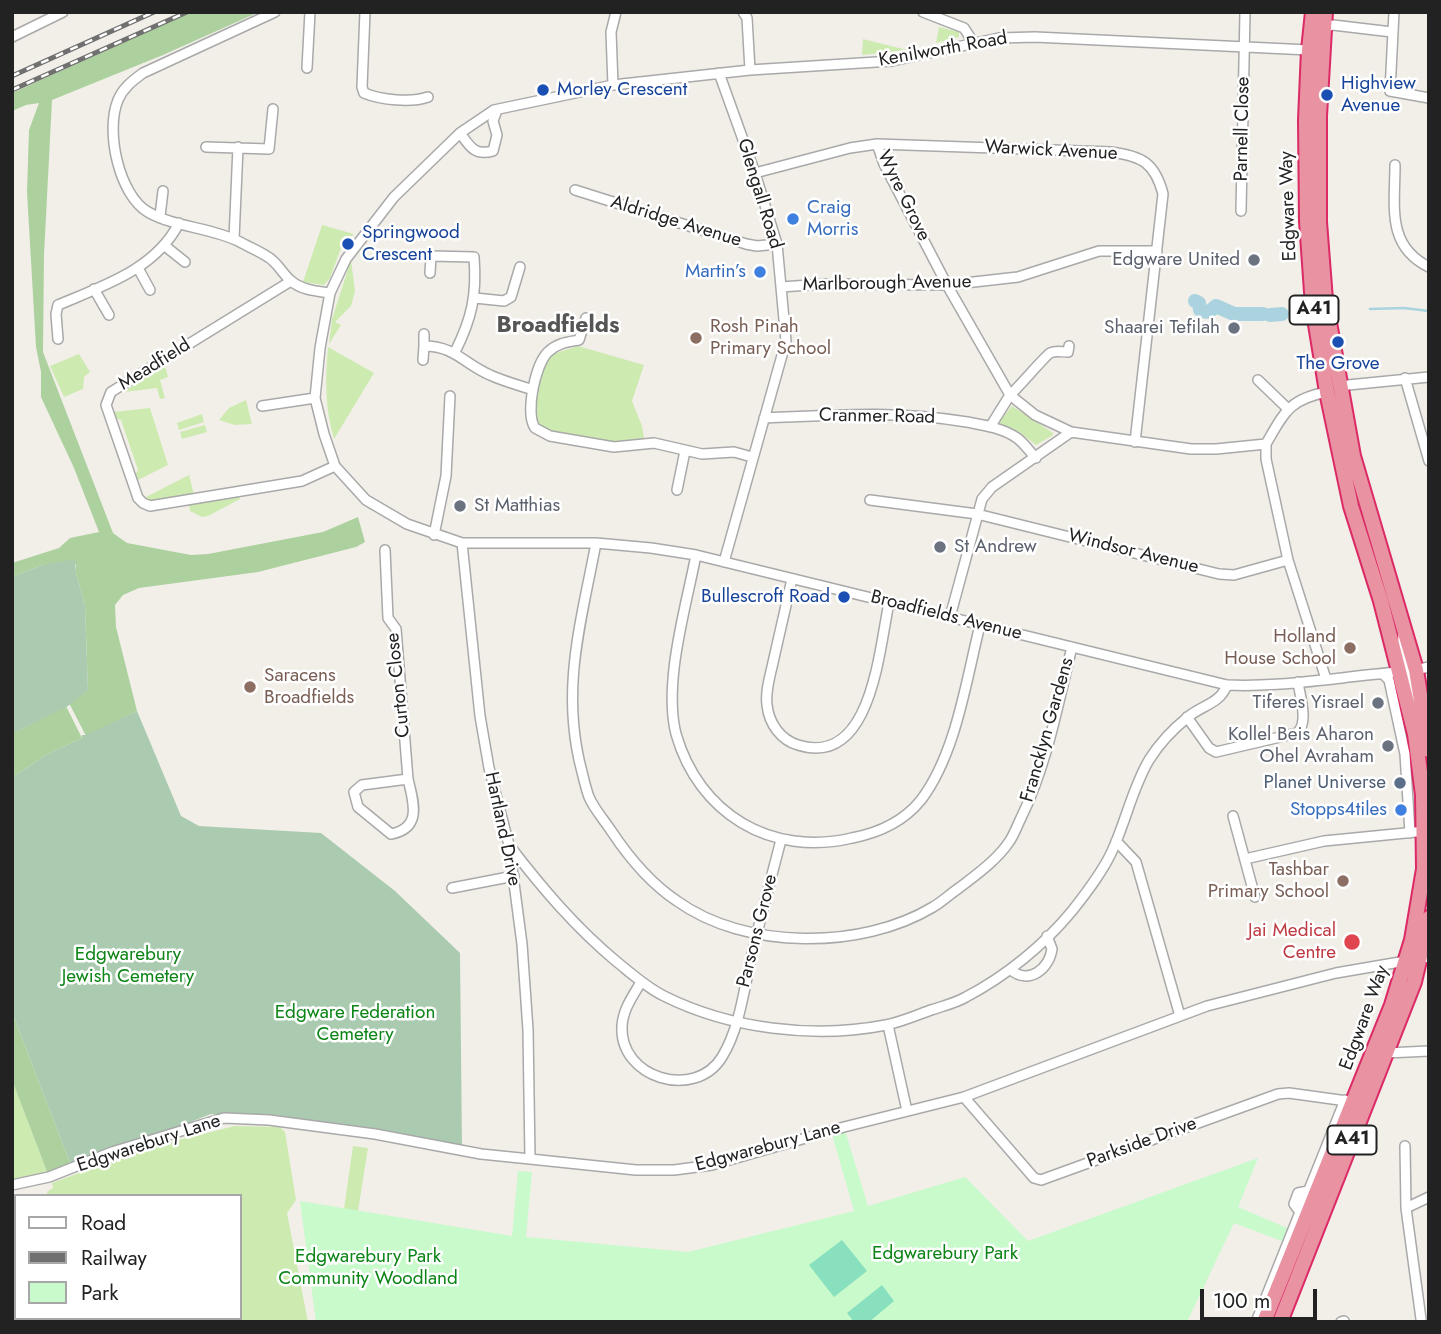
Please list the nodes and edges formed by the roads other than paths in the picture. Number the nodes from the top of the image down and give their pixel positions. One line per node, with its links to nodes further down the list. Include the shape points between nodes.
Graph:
1 (63, 12): 14 (street)
2 (275, 12): 35 (street, via 143,73 123,90 112,122 118,162 136,202)
3 (310, 12): 18 (street)
4 (365, 12): 22 (street, via 364,93 410,100)
5 (616, 12): 21 (street, via 611,32)
6 (743, 12): 19 (street)
7 (923, 12): 15 (street, via 964,28)
8 (1245, 12): 16 (street, Parnell Close)
9 (1313, 12): 17 (highway, Edgware Way / A41)
10 (1325, 12): 12 (highway, Edgware Way / A41)
11 (1394, 12): 13 (street)
12 (1324, 28): 13 (street, via 1333,25); 65 (highway, Edgware Way / A41, via 1319,222)
13 (1392, 32): 23 (street, via 1390,91)
14 (12, 37)
15 (973, 42): 16 (street, Kenilworth Road, via 1035,37); 19 (street, Kenilworth Road, via 892,61)
16 (1244, 47): 17 (street, Kenilworth Road); 34 (street, Parnell Close)
17 (1309, 50): 65 (highway, Edgware Way / A41, via 1307,221 1313,306)
18 (307, 68)
19 (750, 70): 20 (street, Kenilworth Road)
20 (719, 73): 21 (street, Kenilworth Road); 31 (street, Glengall Road)
21 (613, 85): 25 (street, Kenilworth Road)
22 (428, 97)
23 (1429, 98)
24 (273, 109): 29 (street, via 269,149)
25 (497, 110): 26 (street, Kenilworth Road); 26 (street, via 493,151 474,152)
26 (460, 133): 51 (street, Kenilworth Road, via 394,197 346,259)
27 (877, 144): 31 (street, Warwick Avenue); 40 (street, Warwick Avenue, via 1129,154 1146,162 1158,177 1163,194); 47 (street, Wyre Grove)
28 (206, 147): 29 (street)
29 (238, 147): 37 (street)
30 (1395, 165): 43 (street, via 1395,226 1414,260)
31 (755, 173): 38 (street, Glengall Road)
32 (575, 190): 38 (street, Aldridge Avenue, via 746,244)
33 (163, 191): 35 (street)
34 (1241, 211)
35 (160, 216): 36 (street)
36 (179, 223): 37 (street); 39 (street)
37 (234, 239): 46 (street, via 270,258)
38 (777, 244): 48 (street, Glengall Road)
39 (165, 246): 41 (street); 44 (street)
40 (1157, 251): 47 (street, Marlborough Avenue, via 1099,251 1018,277); 74 (street, Warwick Avenue)
41 (185, 262)
42 (520, 267): 52 (street, via 511,297)
43 (1429, 267)
44 (138, 268): 49 (street); 50 (street)
45 (430, 273): 52 (street, via 431,256 474,257)
46 (291, 281): 51 (street, via 306,290); 80 (street, Meadfield, via 111,392 106,405 138,498 150,506 302,481)
47 (947, 285): 48 (street, Marlborough Avenue); 67 (street, Wyre Grove)
48 (781, 287): 71 (street, Glengall Road, via 786,341)
49 (94, 289): 53 (street); 56 (street, via 58,305)
50 (150, 290)
51 (330, 293): 68 (street, Kenilworth Road)
52 (475, 298): 59 (street)
53 (109, 315)
54 (586, 318): 64 (street, via 579,340 558,344 545,354)
55 (424, 334): 57 (street)
56 (58, 339)
57 (424, 346): 59 (street); 60 (street)
58 (1069, 346): 67 (street, via 1068,352 1046,354)
59 (455, 352): 64 (street, via 491,376)
60 (423, 360)
61 (1429, 377): 62 (street)
62 (1405, 379): 65 (street); 79 (street)
63 (1258, 380): 70 (street)
64 (533, 390): 76 (street, via 531,423 550,436 614,447 654,443)
65 (1333, 390): 70 (street); 96 (highway, Edgware Way / A41, via 1403,628); 96 (highway, Edgware Way / A41, via 1351,506)
66 (450, 396): 84 (street, via 446,476)
67 (1010, 396): 72 (street); 73 (street, via 1035,415)
68 (316, 398): 69 (street); 80 (street, Kenilworth Road)
69 (262, 406)
70 (1287, 408): 75 (street)
71 (764, 418): 72 (street, Cranmer Road, via 919,415); 77 (street, Glengall Road)
72 (990, 427): 78 (street, Cranmer Road, via 1017,438)
73 (1071, 432): 74 (street); 78 (street)
74 (1135, 442): 75 (street, via 1191,449)
75 (1266, 444): 89 (street)
76 (685, 451): 77 (street); 81 (street)
77 (752, 457): 90 (street, Glengall Road)
78 (1036, 458): 83 (street, via 992,487)
79 (1429, 461)
80 (335, 466): 84 (street, Broadfields Avenue, via 366,500)
81 (677, 490)
82 (870, 500): 83 (street, Windsor Avenue)
83 (977, 514): 89 (street, Windsor Avenue, via 1219,574 1234,575); 93 (street)
84 (434, 535): 85 (street, Broadfields Avenue)
85 (462, 542): 86 (street, Broadfields Avenue); 107 (street, Hartland Drive, via 480,716)
86 (596, 543): 88 (street, Broadfields Avenue); 113 (street, Francklyn Gardens, via 571,701 574,741 589,798 625,852 677,902)
87 (386, 550): 102 (street, Curton Close, via 388,618 396,629)
88 (696, 555): 90 (street, Broadfields Avenue); 105 (street, via 674,668 676,731 686,764 724,812)
89 (1288, 560): 97 (street)
90 (724, 562): 91 (street, Broadfields Avenue)
91 (792, 579): 92 (street, Broadfields Avenue); 92 (street, via 766,705 778,732 800,746 827,748 840,743 862,716)
92 (889, 603): 93 (street, Broadfields Avenue)
93 (950, 617): 94 (street, Broadfields Avenue)
94 (980, 625): 95 (street, Broadfields Avenue); 105 (street, via 953,731 939,771 919,802 896,822 867,835 810,844)
95 (1072, 647): 99 (street, Broadfields Avenue); 113 (street, Francklyn Gardens, via 1031,797 1009,842 980,872 933,908 894,925 812,939)
96 (1406, 671): 97 (street, Broadfields Avenue); 101 (highway, A41); 104 (highway, Edgware Way / A41, via 1421,770); 104 (street, via 1389,680)
97 (1326, 679): 98 (street, Broadfields Avenue)
98 (1298, 682): 99 (street, Broadfields Avenue); 100 (street, via 1303,721 1297,733 1216,752)
99 (1227, 685): 100 (street, via 1220,698)
100 (1187, 717): 106 (street, via 1148,761)
101 (1429, 750)
102 (408, 779): 102 (street, Curton Close, via 362,785 354,792 358,807 391,834 408,827 414,816)
103 (1233, 816): 108 (street)
104 (1421, 831): 108 (street, via 1325,841); 115 (highway, Edgware Way / A41, via 1424,869)
105 (781, 840): 113 (street, Parsons Grove)
106 (1116, 841): 114 (street, via 1090,888); 118 (street, via 1136,862)
107 (509, 845): 109 (street, Hartland Drive); 117 (street, via 583,933)
108 (1245, 859): 111 (street)
109 (514, 876): 110 (street); 127 (street, Hartland Drive, via 527,1030)
110 (452, 888)
111 (1255, 897)
112 (1429, 918): 115 (highway, Edgware Way / A41)
113 (757, 934): 119 (street, Parsons Grove)
114 (1047, 936): 116 (street); 116 (street, via 1052,949 1045,967 1027,976)
115 (1419, 959): 118 (street, Edgwarebury Lane, via 1336,973); 122 (highway, Edgware Way / A41); 124 (highway, Edgware Way / A41, via 1392,1005)
116 (1011, 970): 120 (street, via 964,999)
117 (641, 982): 119 (street, via 662,996); 119 (street, Parsons Grove, via 627,1005 622,1027 627,1051 653,1074 670,1081 701,1076 723,1056)
118 (1180, 1016): 123 (street, Edgwarebury Lane)
119 (737, 1022): 120 (street, via 825,1031)
120 (888, 1025): 125 (street)
121 (1429, 1051): 122 (street)
122 (1387, 1053): 134 (highway, Edgware Way / A41)
123 (964, 1097): 124 (street, Parkside Drive, via 1034,1178 1041,1180 1278,1094); 125 (street, Edgwarebury Lane)
124 (1349, 1101): 132 (street, Edgware Way, via 1308,1191 1298,1193 1294,1228); 133 (highway, Edgware Way / A41)
125 (907, 1111): 127 (street, Edgwarebury Lane, via 699,1167 636,1170)
126 (1405, 1146): 130 (street)
127 (530, 1159): 128 (street, Edgwarebury Lane, via 375,1134 225,1118)
128 (12, 1185)
129 (1429, 1197): 130 (street)
130 (1406, 1208): 131 (street)
131 (1422, 1318)
132 (1256, 1322)
133 (1264, 1322)
134 (1280, 1322)

